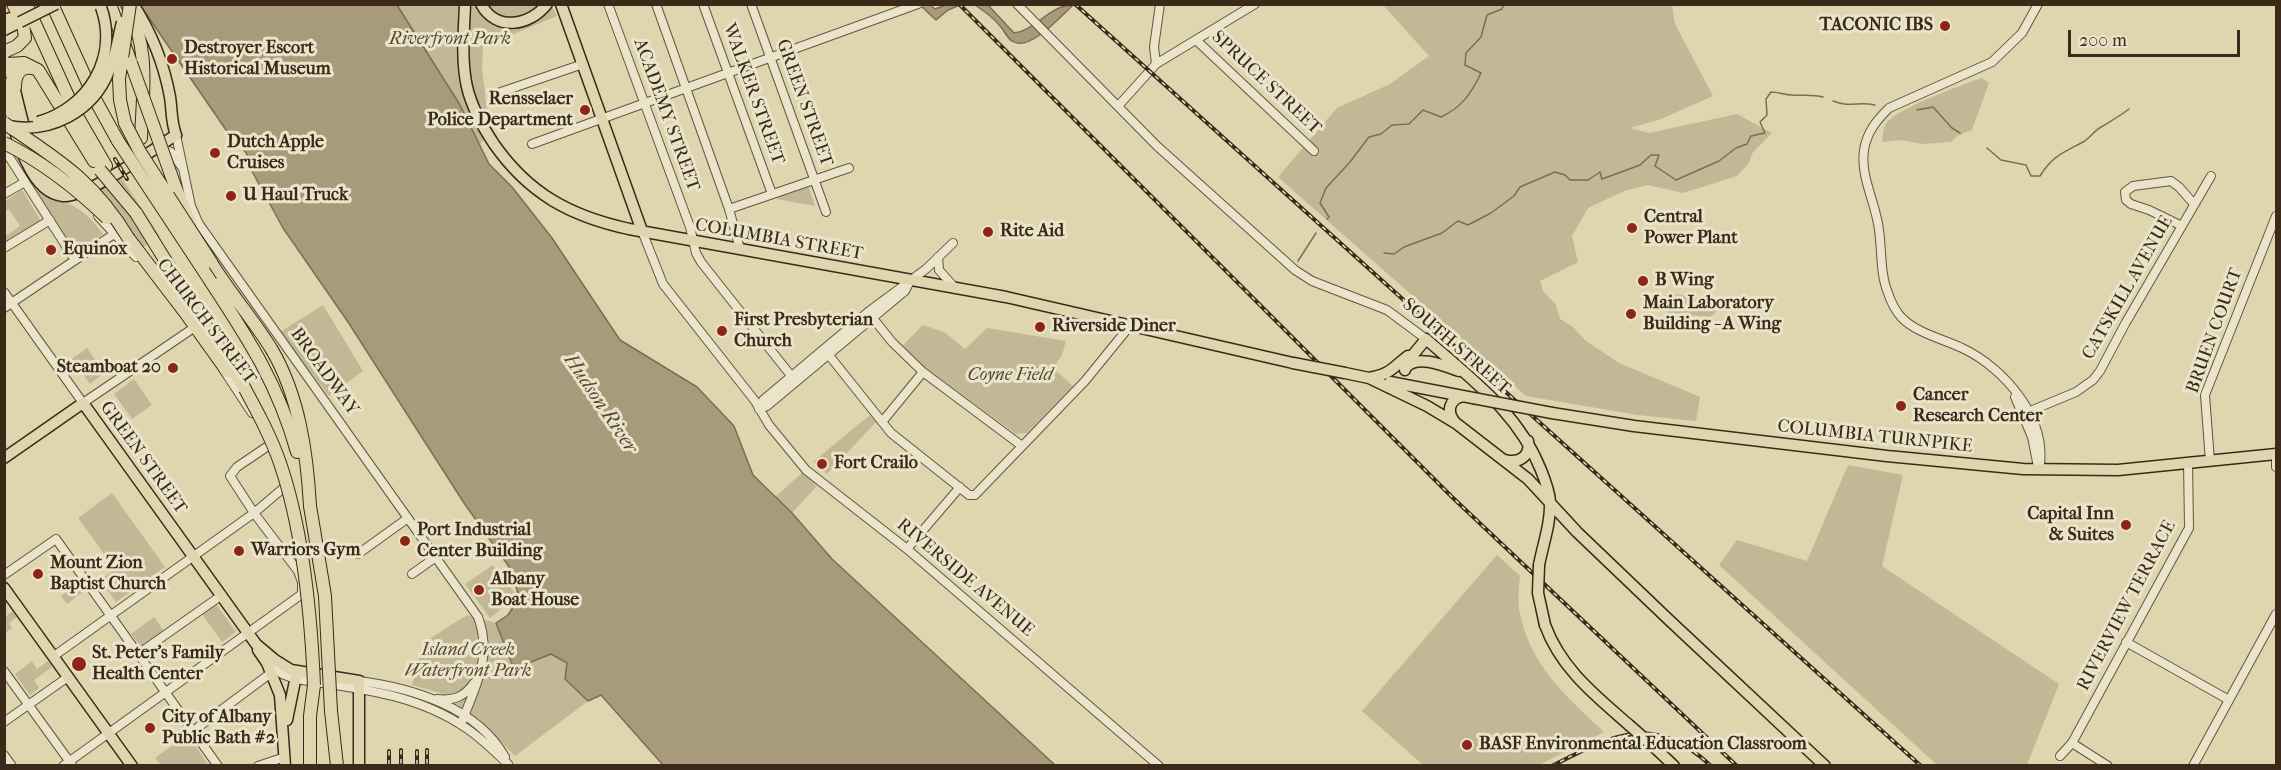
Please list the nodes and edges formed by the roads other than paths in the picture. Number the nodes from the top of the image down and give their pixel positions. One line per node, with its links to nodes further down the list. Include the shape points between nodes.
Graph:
1 (26, 4): 44 (highway)
2 (40, 4): 21 (main road)
3 (54, 4): 21 (main road, bridge); 70 (highway, bridge, via 118,141)
4 (100, 4): 36 (main road, bridge, via 107,45 102,65 89,88 66,109 40,121)
5 (110, 4): 68 (highway, bridge, via 182,203)
6 (129, 4): 36 (main road, bridge, via 110,70 87,103 69,117 47,125 28,128); 37 (main road, via 149,32 160,61); 68 (highway, bridge, via 119,79 125,123); 70 (highway, bridge, via 143,54 144,155 152,177)
7 (465, 4): 40 (main road, via 467,87 477,117)
8 (472, 4): 40 (main road, via 472,74)
9 (481, 4): 10 (main road, via 494,19 509,24 531,18)
10 (547, 4)
11 (561, 4): 26 (main road)
12 (608, 4): 33 (street, ACADEMY STREET)
13 (656, 4): 31 (street)
14 (703, 4): 29 (street, WALKER STREET)
15 (751, 4): 24 (street, GREEN STREET)
16 (1017, 4): 34 (street, SOUTH STREET)
17 (1160, 4): 27 (street, via 1154,47)
18 (1255, 4): 23 (street)
19 (2038, 4): 90 (street, via 2022,33 1992,62 1889,108 1867,136 1863,162 1877,217 1887,292 1896,310 1909,324 1985,362 2010,387)
20 (916, 5): 24 (street)
21 (11, 16): 22 (main road); 25 (highway, via 23,24 25,38)
22 (4, 28)
23 (1196, 40): 27 (street); 43 (street, SPRUCE STREET)
24 (771, 59): 29 (street); 48 (street, GREEN STREET)
25 (5, 60): 28 (highway); 30 (main road)
26 (583, 64): 32 (street); 35 (main road)
27 (1156, 64): 34 (street)
28 (38, 70): 30 (highway, via 20,70); 44 (highway)
29 (728, 74): 31 (street); 52 (street, WALKER STREET)
30 (8, 88): 50 (main road, via 41,170 54,184)
31 (687, 89): 33 (street); 54 (street)
32 (498, 93)
33 (645, 104): 35 (street); 62 (street, ACADEMY STREET)
34 (1119, 105): 77 (street, SOUTH STREET, via 1157,146 1294,270 1311,281 1387,310)
35 (602, 119): 39 (street); 59 (main road)
36 (4, 123): 61 (highway, bridge, via 81,177)
37 (176, 135): 42 (main road); 46 (street, BROADWAY)
38 (4, 143): 61 (highway, bridge, via 83,195)
39 (532, 144)
40 (495, 146): 59 (main road, COLUMBIA STREET, via 521,177 555,203 594,220)
41 (4, 149): 49 (street)
42 (151, 150): 46 (street, via 170,152); 50 (main road)
43 (1314, 151)
44 (103, 168): 86 (highway, bridge, via 136,213)
45 (849, 168): 48 (street)
46 (185, 174): 108 (street, BROADWAY, via 190,206 199,224)
47 (2211, 176): 53 (street, CATSKILL AVENUE)
48 (814, 179): 52 (street); 55 (street, GREEN STREET)
49 (25, 182): 51 (street); 57 (street)
50 (77, 193): 60 (street, CHURCH STREET)
51 (4, 194)
52 (772, 194): 54 (street)
53 (2194, 204): 58 (street, CATSKILL AVENUE); 58 (street, via 2171,181 2133,186 2125,192 2131,204)
54 (729, 209): 65 (street)
55 (826, 212)
56 (2277, 216): 100 (street, BRUEN COURT, via 2205,395)
57 (50, 220): 64 (street); 67 (street)
58 (2182, 226): 90 (street, CATSKILL AVENUE, via 2093,380 2076,393)
59 (642, 231): 62 (main road, COLUMBIA STREET); 89 (street, via 663,284)
60 (114, 234): 67 (street); 76 (street, CHURCH STREET)
61 (129, 239): 86 (highway, via 228,373)
62 (692, 240): 65 (main road, COLUMBIA STREET); 84 (street, ACADEMY STREET, via 701,262)
63 (953, 243): 66 (street)
64 (4, 248)
65 (740, 249): 69 (main road, COLUMBIA STREET)
66 (938, 257): 69 (street); 71 (street, via 939,270)
67 (75, 260): 73 (street)
68 (211, 262): 106 (highway, via 285,376 304,448)
69 (910, 281): 71 (main road, COLUMBIA STREET); 74 (street, via 905,291)
70 (211, 282): 106 (highway, via 274,387 294,439)
71 (956, 289): 75 (main road, COLUMBIA STREET)
72 (4, 292): 73 (street, GREEN STREET)
73 (8, 305): 88 (street, GREEN STREET)
74 (870, 315): 78 (street); 81 (street)
75 (1129, 327): 83 (main road, COLUMBIA STREET, bridge); 95 (street, via 1091,374)
76 (192, 329): 88 (street); 94 (street, CHURCH STREET, via 236,387)
77 (1426, 339): 79 (main road); 82 (main road, SOUTH STREET)
78 (826, 352): 84 (street); 91 (street)
79 (1413, 353): 80 (main road); 83 (main road, via 1385,374)
80 (1405, 370): 82 (main road, via 1413,362 1423,361); 85 (main road, via 1408,378)
81 (923, 372): 91 (street); 95 (street)
82 (1465, 374): 93 (main road, SOUTH STREET, via 1508,414)
83 (1369, 378): 85 (main road, COLUMBIA TURNPIKE); 92 (main road)
84 (794, 379): 89 (street)
85 (1424, 388): 87 (main road, COLUMBIA TURNPIKE)
86 (245, 389): 130 (highway, bridge, via 269,435 290,496 305,586)
87 (1468, 397): 92 (main road, via 1454,400 1450,407 1450,416); 103 (main road, COLUMBIA TURNPIKE, bridge, via 1634,426)
88 (83, 403): 97 (main road); 113 (main road, GREEN STREET)
89 (759, 409): 111 (street, RIVERSIDE AVENUE, via 806,470)
90 (2027, 413): 103 (street, via 2040,441)
91 (882, 422): 104 (street)
92 (1457, 424): 98 (main road)
93 (1528, 441): 98 (main road, via 1523,458 1515,462); 105 (main road, SOUTH STREET)
94 (268, 446): 107 (street, CHURCH STREET, via 287,485); 107 (street, via 237,466 230,476)
95 (1022, 446): 104 (street, via 975,495)
96 (2277, 454): 100 (main road, COLUMBIA TURNPIKE)
97 (4, 458)
98 (1502, 459): 105 (main road)
99 (2277, 459): 102 (street)
100 (2210, 461): 101 (main road, COLUMBIA TURNPIKE)
101 (2188, 464): 103 (main road, COLUMBIA TURNPIKE, via 2118,470); 122 (street, RIVERVIEW TERRACE, via 2190,528)
102 (2277, 467)
103 (2039, 470)
104 (960, 487): 111 (street)
105 (1550, 502): 109 (main road, SOUTH STREET); 110 (main road)
106 (310, 506): 136 (highway, bridge, via 325,596)
107 (254, 513): 113 (street); 121 (street, via 298,571 302,594)
108 (408, 518): 112 (street); 114 (street, BROADWAY)
109 (1577, 532): 110 (main road, via 1558,528); 158 (main road, SOUTH STREET)
110 (1544, 543): 157 (main road, bridge, via 1538,593 1555,648 1570,669)
111 (907, 549): 156 (street, RIVERSIDE AVENUE)
112 (358, 554)
113 (194, 555): 118 (main road, GREEN STREET); 120 (street)
114 (436, 557): 115 (street); 128 (street, BROADWAY, via 474,608 482,626 484,657)
115 (412, 574)
116 (4, 575): 120 (street, via 56,539)
117 (4, 588): 124 (main road)
118 (222, 595): 121 (main road, GREEN STREET); 123 (street)
119 (2277, 614): 134 (street)
120 (111, 616): 123 (street); 124 (street)
121 (248, 633): 125 (main road, GREEN STREET); 132 (street)
122 (2126, 642): 134 (street); 141 (street, RIVERVIEW TERRACE)
123 (138, 654): 132 (street)
124 (54, 656): 129 (main road)
125 (271, 666): 127 (main road, GREEN STREET); 139 (street); 144 (main road, via 280,695)
126 (4, 671): 135 (street)
127 (296, 675): 131 (main road, GREEN STREET); 144 (main road, via 288,711)
128 (480, 675): 133 (street, via 469,690 455,699); 137 (street, BROADWAY)
129 (68, 677): 135 (street); 140 (main road)
130 (314, 685): 151 (highway); 152 (highway)
131 (359, 685): 133 (street, via 399,687); 137 (street); 155 (main road)
132 (165, 692): 139 (street); 140 (street)
133 (431, 698): 137 (street)
134 (2229, 700): 160 (street)
135 (29, 705): 138 (street); 145 (street)
136 (331, 711): 153 (highway); 154 (highway)
137 (462, 720): 146 (street, via 492,739)
138 (4, 722)
139 (194, 731): 149 (street)
140 (108, 733): 145 (street); 148 (main road)
141 (2072, 743): 143 (street, RIVERVIEW TERRACE); 159 (street)
142 (4, 755): 147 (street)
143 (2061, 756)
144 (285, 757): 150 (street)
145 (68, 764)
146 (509, 764)
147 (12, 765)
148 (132, 765)
149 (218, 765)
150 (258, 765)
151 (310, 765)
152 (317, 765)
153 (331, 765)
154 (337, 765)
155 (359, 765)
156 (1159, 765)
157 (1674, 765)
158 (1826, 765)
159 (2108, 765)
160 (2193, 765)

